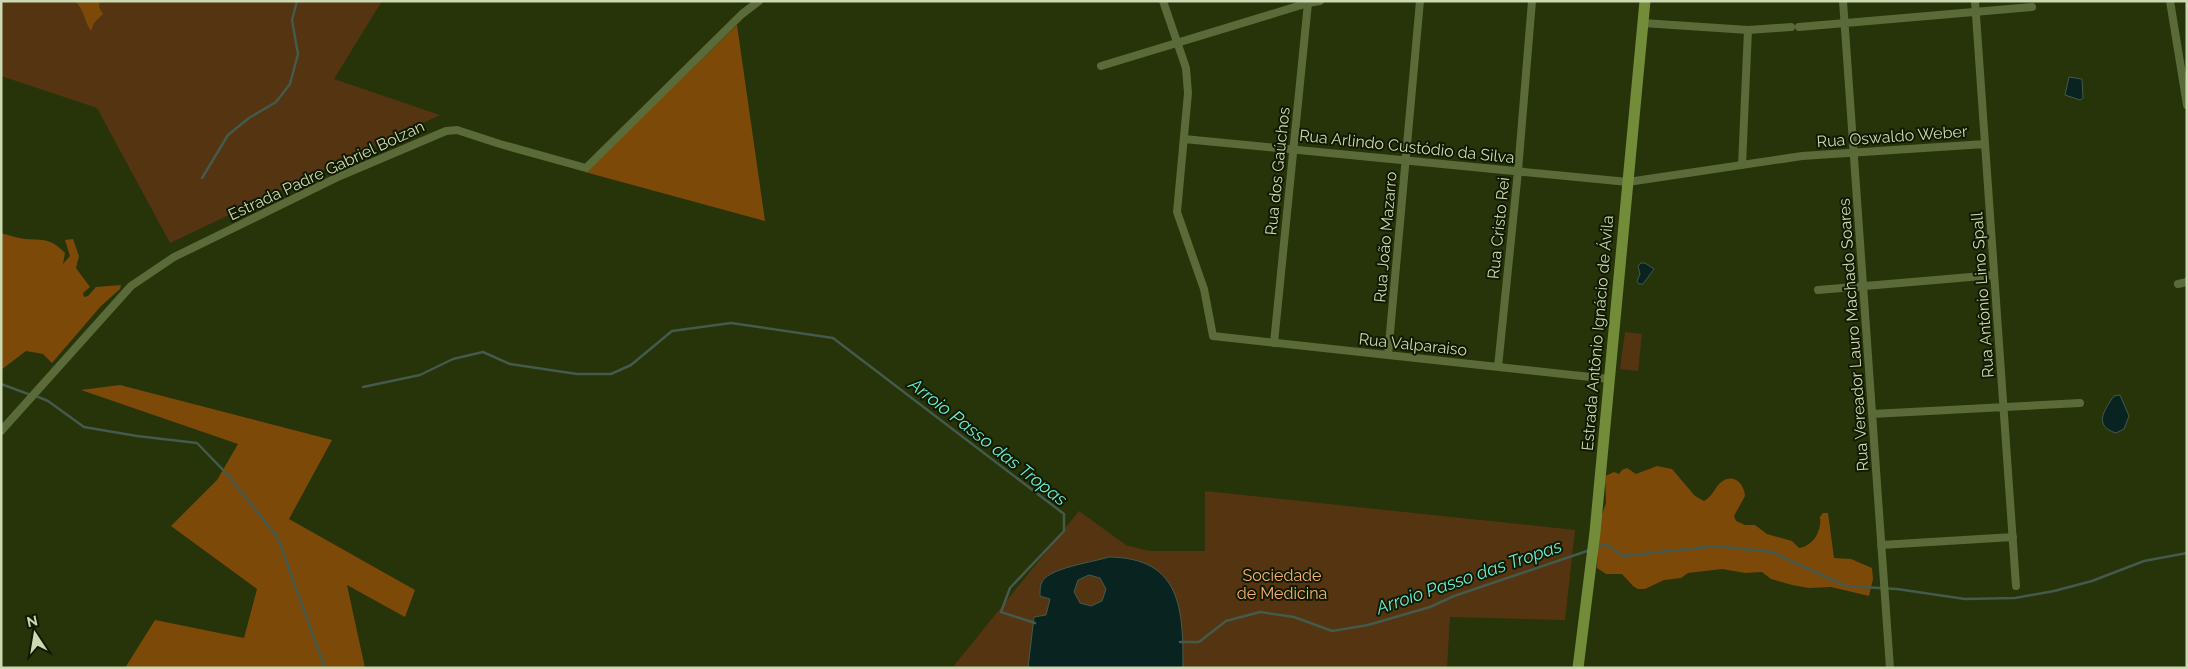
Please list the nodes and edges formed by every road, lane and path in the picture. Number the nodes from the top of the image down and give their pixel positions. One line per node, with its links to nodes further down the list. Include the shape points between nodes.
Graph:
1 (759, 1): 39 (street, Estrada Padre Gabriel Bolzan, via 586,168 458,130 446,131 340,176 174,257 131,286)
2 (1163, 1): 16 (street)
3 (1320, 1): 10 (street)
4 (1420, 1): 23 (street, Rua João Mazarro)
5 (1532, 1): 25 (street, Rua Cristo Rei)
6 (1645, 1): 13 (street, Estrada Antônio Ignácio de Ávila)
7 (1843, 1): 14 (street, Rua Vereador Lauro Machado Soares)
8 (1974, 1): 12 (street, Rua Antônio Lino Spall)
9 (2170, 1): 18 (street)
10 (1308, 3): 16 (street); 21 (street, Rua dos Gaúchos)
11 (2032, 7): 12 (street)
12 (1975, 12): 14 (street); 20 (street, Rua Antônio Lino Spall)
13 (1643, 23): 15 (street); 26 (street, Estrada Antônio Ignácio de Ávila)
14 (1845, 24): 15 (street); 22 (street, Rua Vereador Lauro Machado Soares)
15 (1748, 30): 24 (street)
16 (1177, 42): 17 (street); 19 (street, via 1186,68 1188,93)
17 (1101, 66)
18 (2187, 103)
19 (1184, 138): 21 (street, Rua Arlindo Custódio da Silva); 32 (street, Rua Valparaiso, via 1177,212 1204,290 1213,336)
20 (1985, 144): 22 (street, Rua Oswaldo Weber); 27 (street, Rua Antônio Lino Spall)
21 (1293, 149): 23 (street, Rua Arlindo Custódio da Silva); 32 (street, Rua dos Gaúchos)
22 (1854, 153): 24 (street, Rua Oswaldo Weber, via 1802,156); 30 (street, Rua Vereador Lauro Machado Soares)
23 (1406, 160): 25 (street, Rua Arlindo Custódio da Silva); 33 (street, Rua João Mazarro)
24 (1742, 165): 26 (street, Rua Arlindo Custódio da Silva)
25 (1518, 171): 26 (street, Rua Arlindo Custódio da Silva); 34 (street, Rua Cristo Rei)
26 (1628, 182): 35 (street, Estrada Antônio Ignácio de Ávila)
27 (1994, 275): 30 (street); 37 (street, Rua Antônio Lino Spall)
28 (2187, 282): 29 (street)
29 (2178, 284)
30 (1863, 286): 31 (street); 38 (street, Rua Vereador Lauro Machado Soares)
31 (1818, 290)
32 (1274, 343): 33 (street, Rua Valparaiso)
33 (1388, 355): 34 (street, Rua Valparaiso)
34 (1498, 367): 35 (street, Rua Valparaiso)
35 (1610, 379): 43 (street, Estrada Antônio Ignácio de Ávila)
36 (2080, 403): 37 (street)
37 (2003, 407): 38 (street); 40 (street, Rua Antônio Lino Spall)
38 (1872, 414): 41 (street, Rua Vereador Lauro Machado Soares)
39 (1, 431)
40 (2012, 537): 41 (street); 42 (street, Rua Antônio Lino Spall)
41 (1881, 545): 44 (street, Rua Vereador Lauro Machado Soares)
42 (2016, 586)
43 (1578, 668)
44 (1890, 668)

